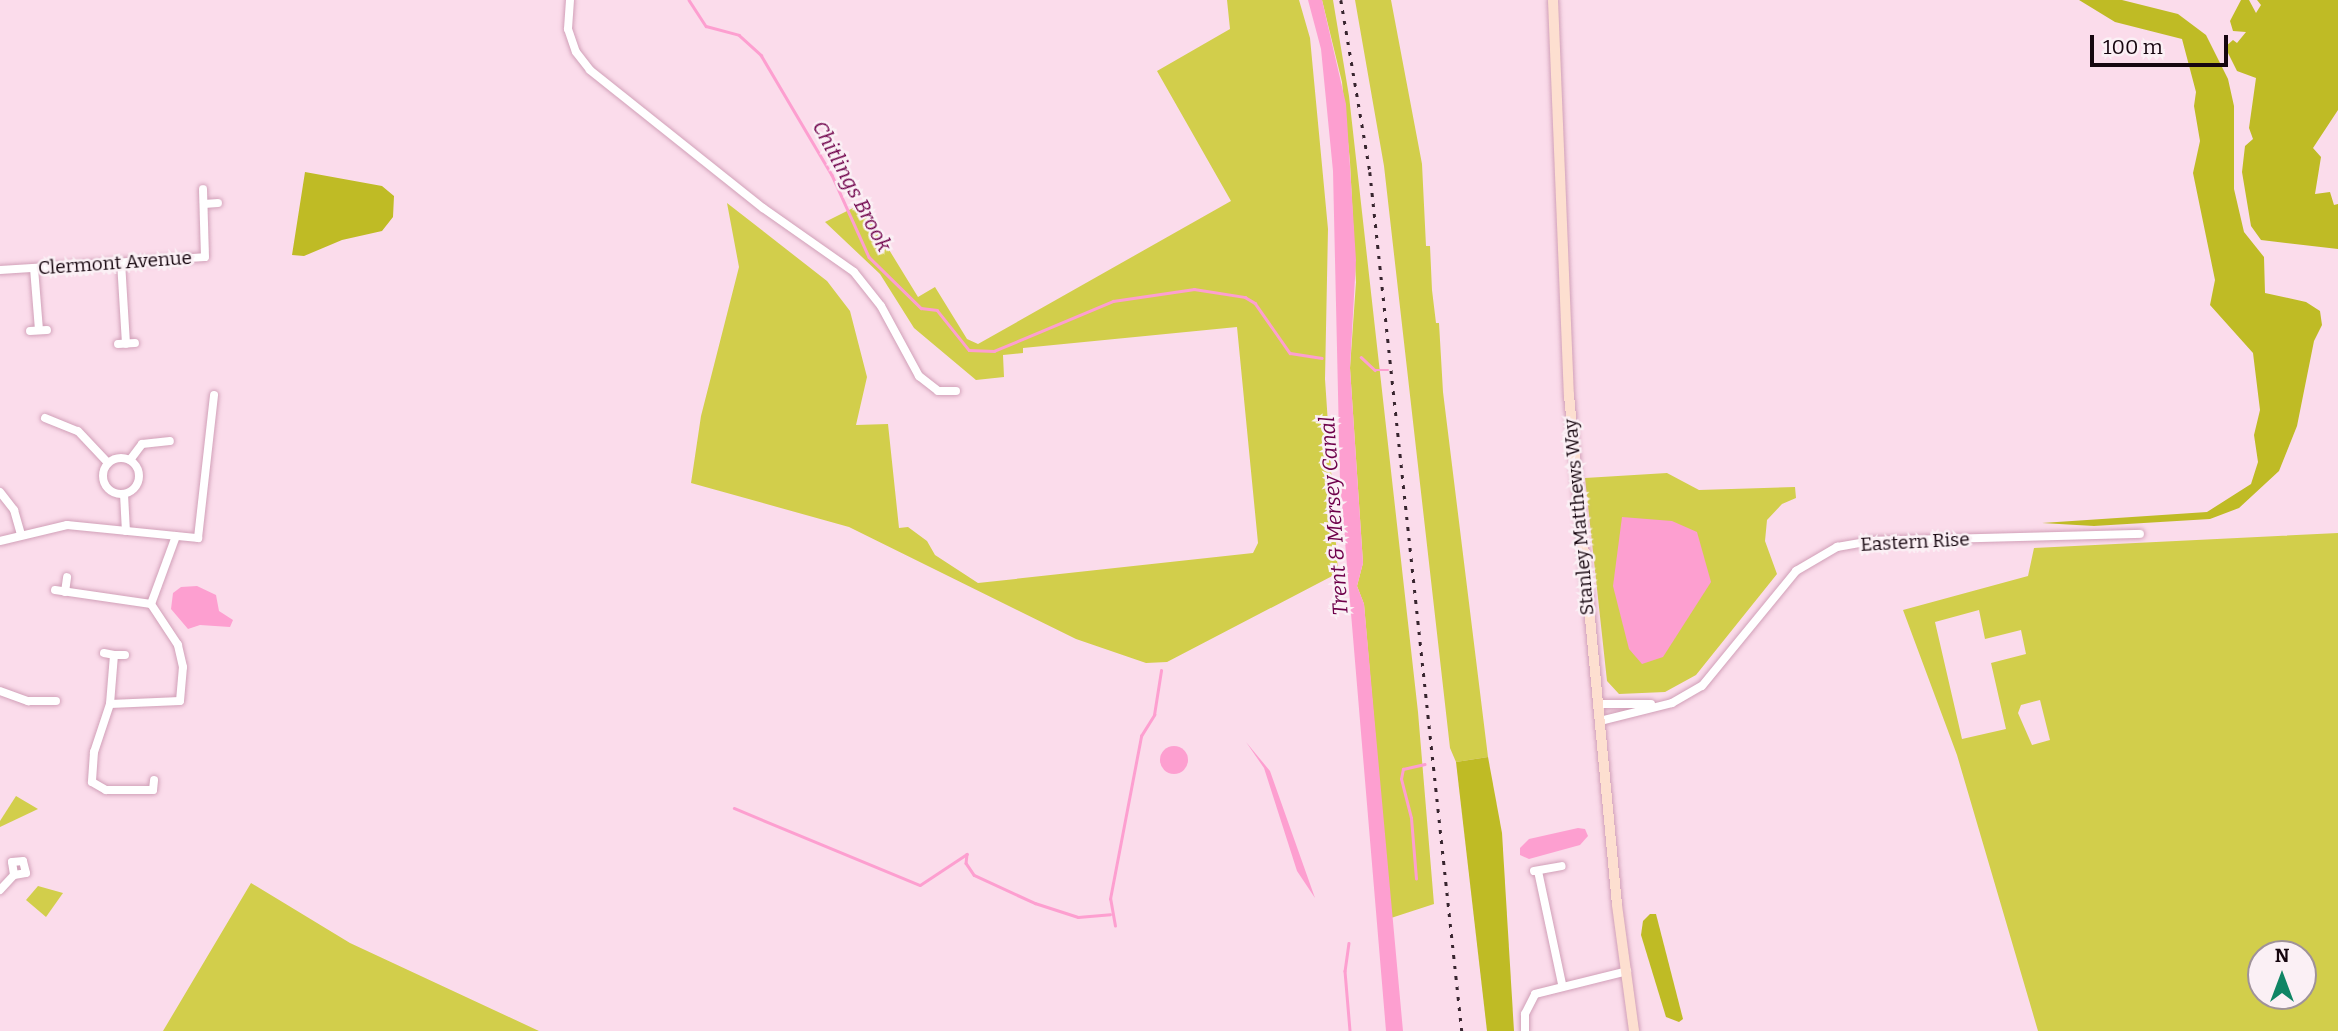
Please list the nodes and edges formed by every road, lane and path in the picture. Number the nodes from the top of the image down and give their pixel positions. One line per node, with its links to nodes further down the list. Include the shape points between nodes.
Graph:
1 (570, 0): 11 (street, via 568,29 576,52 590,70 763,208 854,272 881,306 919,376 938,391)
2 (1553, 0): 33 (main road, Stanley Matthews Way, via 1569,395)
3 (203, 189): 5 (street, Clermont Avenue)
4 (218, 203): 5 (street)
5 (204, 204): 6 (street, Clermont Avenue, via 205,261)
6 (121, 262): 7 (street, Clermont Avenue); 10 (street)
7 (34, 268): 8 (street, Clermont Avenue); 9 (street)
8 (0, 270)
9 (39, 330)
10 (126, 344)
11 (956, 391)
12 (214, 395): 22 (street, via 198,538)
13 (45, 418): 16 (street, via 78,431)
14 (170, 441): 15 (street, via 142,444)
15 (131, 460): 16 (street, via 116,458); 18 (street, via 139,477 134,488)
16 (108, 463): 18 (street, via 104,482 112,492)
17 (0, 492): 20 (street, via 14,510)
18 (124, 494): 19 (street)
19 (126, 531): 20 (street, via 67,525); 22 (street)
20 (21, 534): 23 (street)
21 (2140, 534): 31 (street, Eastern Rise, via 1870,541 1836,547 1796,570 1702,686)
22 (176, 536): 27 (street)
23 (0, 541)
24 (67, 578): 26 (street)
25 (55, 590): 26 (street)
26 (65, 592): 27 (street)
27 (151, 604): 32 (street, via 178,645 183,667 180,701)
28 (125, 656): 32 (street, via 109,654)
29 (0, 691): 30 (street, via 29,701)
30 (57, 701)
31 (1672, 703): 33 (street, Eastern Rise); 34 (street, Eastern Rise)
32 (110, 704): 35 (street, via 94,752 92,782 106,790 153,794)
33 (1598, 704): 34 (main road, Stanley Matthews Way)
34 (1600, 721): 39 (main road, Stanley Matthews Way)
35 (154, 780)
36 (1562, 866): 40 (street, via 1536,871)
37 (14, 875): 38 (street)
38 (0, 890)
39 (1627, 971): 40 (street); 42 (main road, Stanley Matthews Way)
40 (1562, 984): 41 (street, via 1535,994 1525,1014)
41 (1525, 1031)
42 (1634, 1031)

